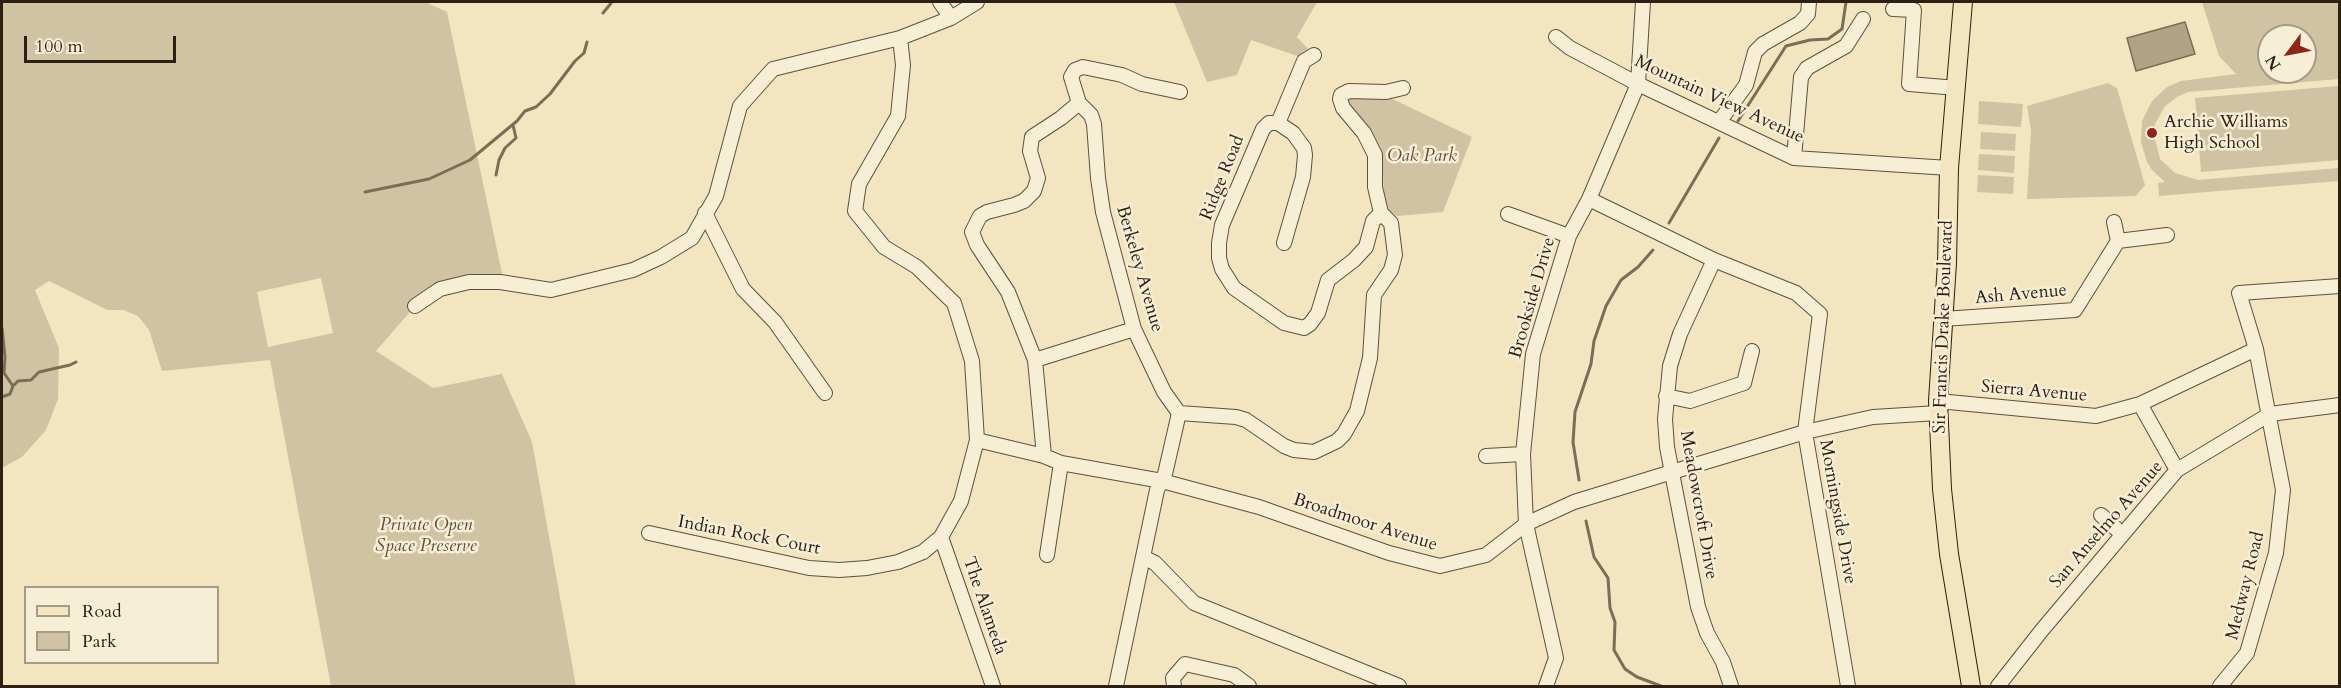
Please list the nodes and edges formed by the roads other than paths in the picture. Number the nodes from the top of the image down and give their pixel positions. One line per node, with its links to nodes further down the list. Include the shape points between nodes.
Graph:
1 (940, 2): 7 (street)
2 (977, 2): 7 (street)
3 (1643, 2): 12 (street, Brookside Drive)
4 (1809, 2): 17 (street, via 1808,14 1800,23 1755,52 1746,85)
5 (1963, 2): 14 (main road, Sir Francis Drake Boulevard)
6 (1893, 9): 14 (street, via 1914,10 1909,84)
7 (951, 18): 10 (street)
8 (1863, 18): 19 (street, via 1846,46 1807,68 1801,77)
9 (1556, 37): 12 (street, Mountain View Avenue)
10 (900, 38): 22 (street, via 773,69 740,106 716,196); 46 (street, via 903,65 898,116 860,184 855,211 884,247 917,267 954,303 972,361)
11 (1314, 56): 18 (street, via 1304,61)
12 (1638, 84): 17 (street, Mountain View Avenue); 21 (street, Brookside Drive)
13 (1403, 88): 23 (street, via 1386,92 1349,91 1340,99 1375,155 1375,187)
14 (1957, 88): 20 (main road, Sir Francis Drake Boulevard)
15 (1180, 92): 16 (street, Berkeley Avenue, via 1083,67 1071,77)
16 (1079, 103): 34 (street, Berkeley Avenue, via 1094,124 1103,212); 37 (street, via 1032,137 1030,151 1038,178 1034,191 1024,201 980,216 972,232 1008,292)
17 (1719, 122): 19 (street, Mountain View Avenue)
18 (1278, 123): 23 (street, Ridge Road, via 1269,123 1263,129 1222,225 1219,258 1234,288 1284,323 1304,328 1318,313 1328,280 1366,247 1373,221); 29 (street, via 1297,137 1306,162)
19 (1794, 158): 20 (street, Mountain View Avenue)
20 (1949, 168): 33 (main road, Sir Francis Drake Boulevard)
21 (1589, 199): 27 (street, Brookside Drive); 30 (street, Morningside Drive)
22 (705, 213): 32 (street, via 692,238 633,270 551,290 500,282 469,282 440,289); 38 (street, via 743,289 776,322)
23 (1382, 213): 43 (street, via 1391,223 1395,255 1391,270 1374,295 1370,358 1357,411 1337,441 1314,452 1294,450 1246,420)
24 (1508, 213): 27 (street)
25 (2114, 222): 28 (street)
26 (2167, 234): 28 (street)
27 (1569, 236): 47 (street, Brookside Drive, via 1533,354)
28 (2118, 241): 33 (street, Ash Avenue, via 2075,310)
29 (1284, 243)
30 (1714, 260): 39 (street, Meadowcroft Drive, via 1680,334); 45 (street, Morningside Drive, via 1796,293 1820,314)
31 (2340, 286): 35 (street, Medway Road, via 2239,293)
32 (415, 306)
33 (1943, 319): 42 (main road, Sir Francis Drake Boulevard)
34 (1134, 329): 37 (street); 43 (street, Berkeley Avenue, via 1164,392)
35 (2256, 349): 40 (street, Sierra Avenue); 44 (street, Medway Road)
36 (1752, 351): 39 (street, via 1744,383 1690,401)
37 (1035, 360): 48 (street)
38 (825, 393)
39 (1666, 396): 52 (street, Meadowcroft Drive, via 1666,438)
40 (2140, 404): 42 (street, Sierra Avenue, via 2096,416); 51 (street)
41 (2340, 405): 44 (street, San Anselmo Avenue)
42 (1938, 407): 45 (street, Broadmoor Avenue); 69 (main road, Sir Francis Drake Boulevard, via 1948,554)
43 (1179, 413): 53 (street)
44 (2270, 414): 51 (street, San Anselmo Avenue); 71 (street, Medway Road, via 2283,490 2276,553 2247,653)
45 (1805, 432): 52 (street, Broadmoor Avenue); 68 (street, Morningside Drive)
46 (977, 440): 48 (street, Broadmoor Avenue); 58 (street, via 961,501)
47 (1523, 454): 49 (street); 55 (street, Brookside Drive)
48 (1044, 456): 50 (street, Broadmoor Avenue)
49 (1486, 456)
50 (1060, 463): 53 (street, Broadmoor Avenue); 59 (street)
51 (2177, 470): 57 (street, San Anselmo Avenue)
52 (1672, 472): 55 (street, Broadmoor Avenue, via 1574,502); 67 (street, Meadowcroft Drive, via 1698,607)
53 (1162, 481): 55 (street, Broadmoor Avenue, via 1259,507 1389,553 1440,566 1486,555); 60 (street)
54 (2101, 515): 57 (street)
55 (1526, 524): 66 (street, Brookside Drive, via 1556,658)
56 (649, 534): 58 (street, Indian Rock Court, via 809,568 839,570 898,562 922,552)
57 (2122, 534): 70 (street, San Anselmo Avenue)
58 (941, 537): 61 (street, The Alameda)
59 (1047, 555)
60 (1145, 558): 62 (street); 65 (street, via 1155,563 1194,603)
61 (993, 687)
62 (1116, 687)
63 (1174, 687): 64 (street, via 1173,678 1185,664 1234,675)
64 (1249, 687)
65 (1399, 687)
66 (1546, 687)
67 (1731, 687)
68 (1848, 687)
69 (1971, 687)
70 (1998, 687)
71 (2220, 687)

